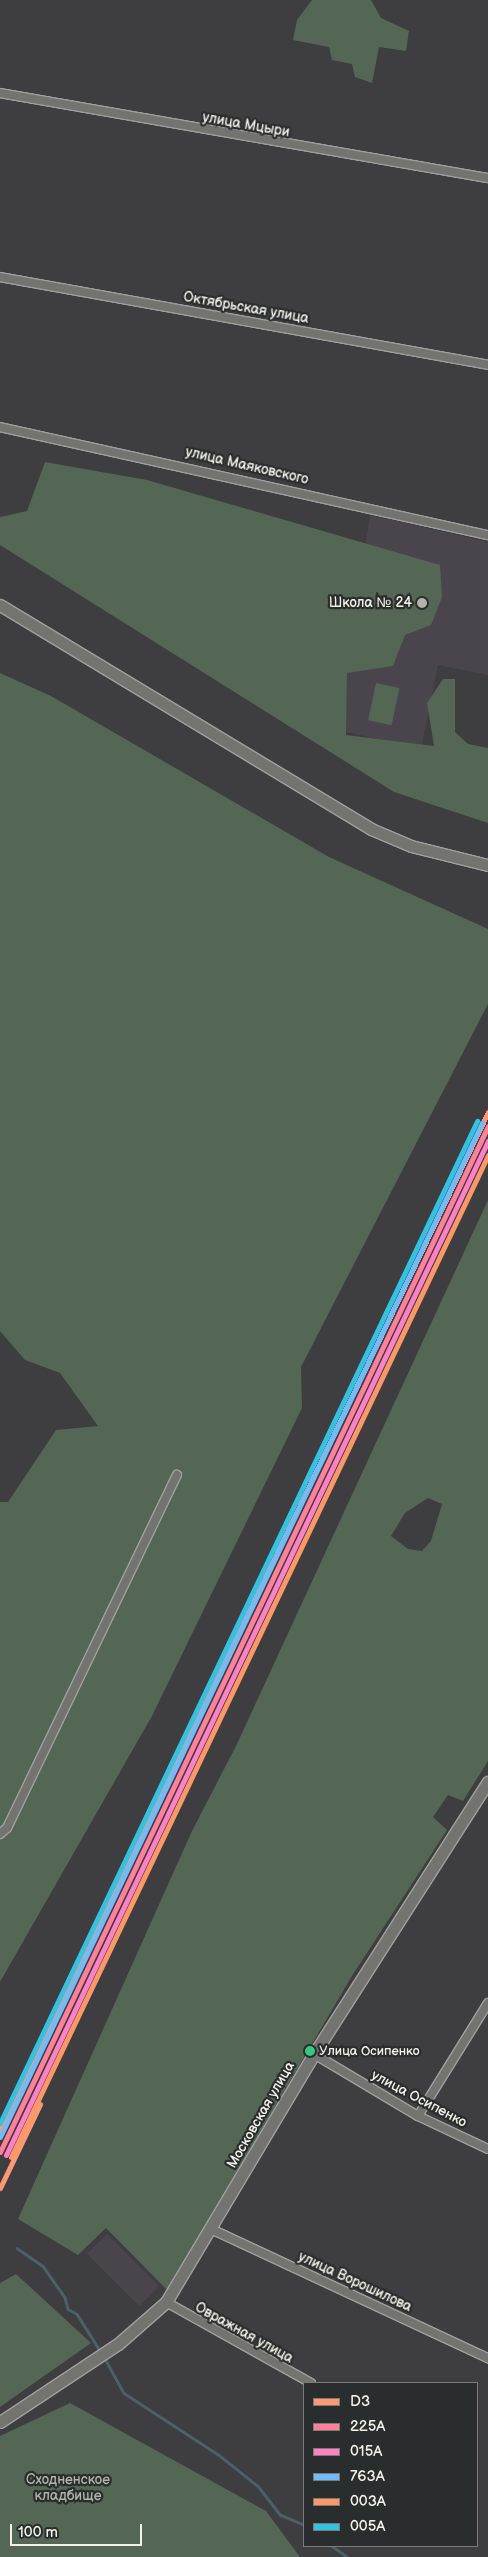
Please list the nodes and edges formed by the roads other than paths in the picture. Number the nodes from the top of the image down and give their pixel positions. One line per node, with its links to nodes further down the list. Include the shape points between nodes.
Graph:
1 (0, 93): 2 (street, улица Мцыри)
2 (488, 178)
3 (0, 277): 4 (street, Октябрьская улица)
4 (488, 365)
5 (0, 426): 6 (street, улица Маяковского)
6 (488, 535)
7 (0, 605): 8 (street, via 319,798 411,846)
8 (488, 864)
9 (178, 1475): 11 (street, via 7,1828)
10 (488, 1782): 13 (street, Московская улица)
11 (0, 1834)
12 (488, 2003): 14 (street)
13 (314, 2054): 14 (street, улица Осипенко); 16 (street, Московская улица)
14 (418, 2116): 15 (street, улица Осипенко)
15 (488, 2149)
16 (212, 2229): 17 (street, Московская улица); 18 (street, улица Ворошилова)
17 (166, 2302): 19 (street, Овражная улица); 20 (street, Московская улица, via 118,2344)
18 (488, 2358)
19 (309, 2382)
20 (0, 2422)

